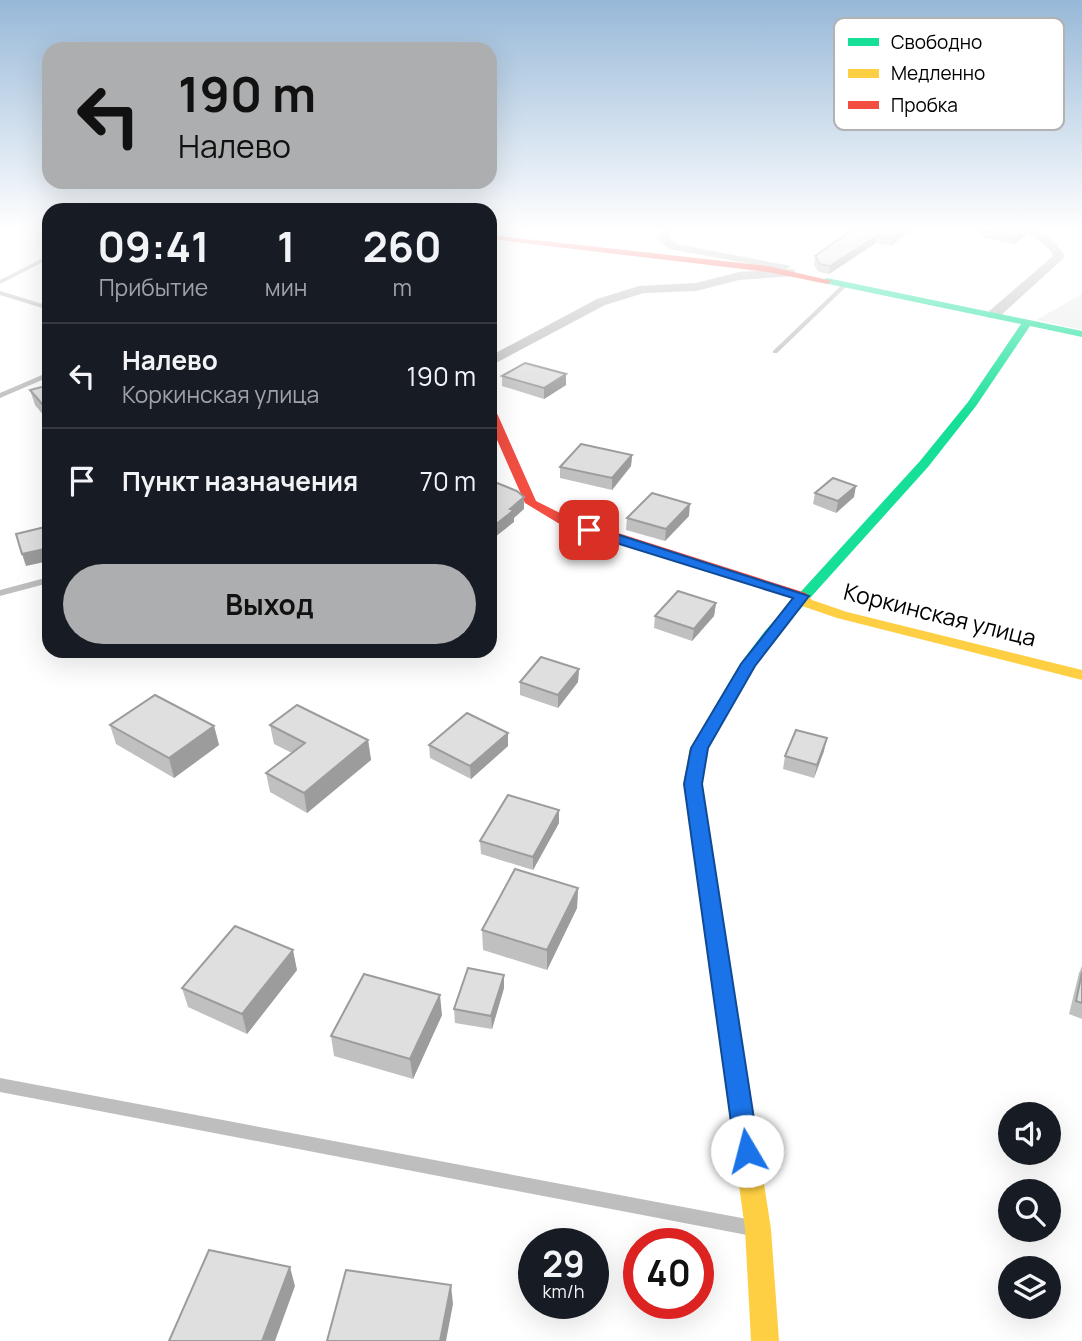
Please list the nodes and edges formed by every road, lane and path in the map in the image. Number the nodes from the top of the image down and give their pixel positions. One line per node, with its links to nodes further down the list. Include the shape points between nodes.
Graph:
1 (638, 291): 11 (street, via 601,302)
2 (839, 291): 10 (lane)
3 (877, 291): 7 (street)
4 (1021, 291): 7 (street)
5 (0, 293): 6 (lane)
6 (42, 306)
7 (993, 315): 8 (street)
8 (1027, 323): 9 (street); 17 (street, via 924,464)
9 (1082, 334)
10 (775, 352)
11 (497, 358)
12 (42, 377): 13 (lane)
13 (0, 396)
14 (497, 427): 17 (street, Коркинская улица, via 531,503 589,530)
15 (42, 582): 16 (lane)
16 (0, 593)
17 (802, 596): 18 (street, Коркинская улица, via 807,604 842,615); 20 (street, via 748,664 699,748 693,784)
18 (1082, 675)
19 (0, 1085): 20 (lane)
20 (758, 1230): 21 (street)
21 (765, 1341)

